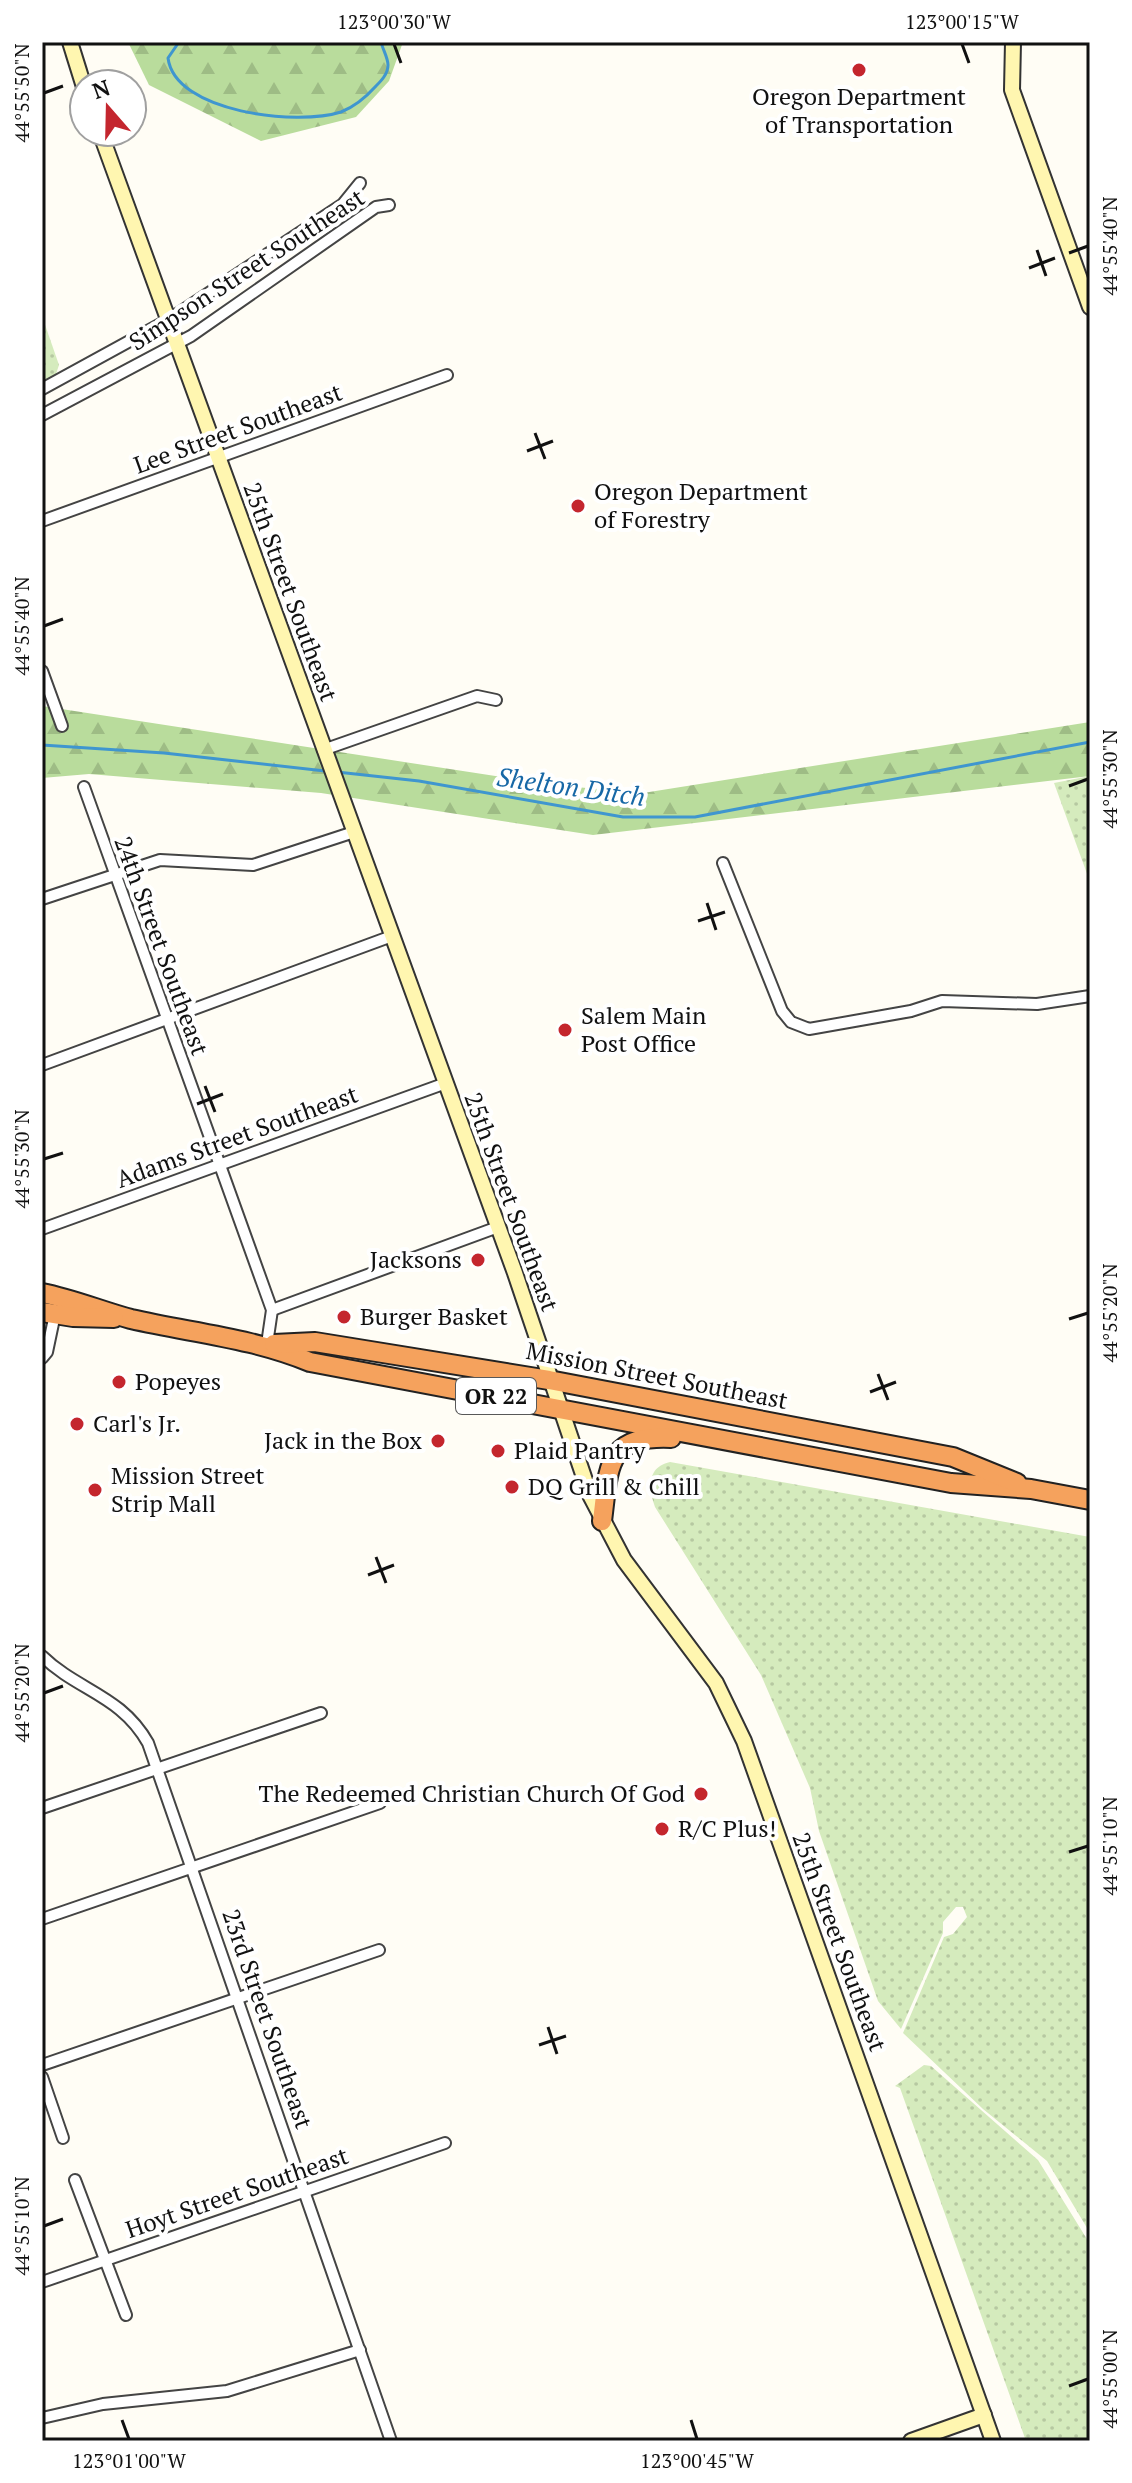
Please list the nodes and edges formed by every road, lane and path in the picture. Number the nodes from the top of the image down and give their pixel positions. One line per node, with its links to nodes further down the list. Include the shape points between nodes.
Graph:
1 (70, 42): 3 (street)
2 (1013, 42): 7 (street, via 1012,90)
3 (78, 68)
4 (106, 148): 8 (street, 25th Street Southeast)
5 (360, 183): 8 (street, Simpson Street Southeast, via 343,204)
6 (389, 205): 9 (street, Simpson Street Southeast, via 376,207)
7 (1090, 307)
8 (168, 320): 9 (street, 25th Street Southeast); 11 (street, Simpson Street Southeast)
9 (177, 345): 12 (street, Simpson Street Southeast); 13 (street, 25th Street Southeast)
10 (447, 375): 13 (street, Lee Street Southeast)
11 (42, 389)
12 (42, 415)
13 (218, 457): 14 (street, Lee Street Southeast); 18 (street, 25th Street Southeast)
14 (42, 521)
15 (42, 671): 17 (street)
16 (496, 700): 18 (street, via 477,696)
17 (62, 726)
18 (323, 750): 20 (street, 25th Street Southeast)
19 (84, 787): 22 (street, 24th Street Southeast)
20 (354, 832): 22 (street, via 253,865 160,860); 24 (street, 25th Street Southeast)
21 (723, 863): 25 (street, via 782,1011 791,1022 809,1029 942,1001 1037,1004)
22 (113, 874): 23 (street); 26 (street, 24th Street Southeast)
23 (42, 899)
24 (392, 936): 26 (street); 28 (street, 25th Street Southeast)
25 (1090, 996)
26 (166, 1019): 27 (street); 29 (street, 24th Street Southeast)
27 (42, 1065)
28 (446, 1083): 29 (street, Adams Street Southeast); 30 (street, 25th Street Southeast)
29 (219, 1165): 31 (street, Adams Street Southeast); 33 (street, 24th Street Southeast)
30 (498, 1227): 33 (street); 38 (street, 25th Street Southeast)
31 (42, 1229)
32 (42, 1293): 35 (highway, Mission Street Southeast / OR 22)
33 (272, 1310): 36 (street, 24th Street Southeast)
34 (46, 1315): 35 (highway, Mission Street Southeast / OR 22); 37 (street, via 47,1352)
35 (128, 1318): 36 (highway, Mission Street Southeast / OR 22)
36 (267, 1344): 38 (highway, Mission Street Southeast / OR 22, via 315,1342); 39 (highway, Mission Street Southeast / OR 22, via 310,1362)
37 (42, 1358)
38 (549, 1380): 39 (street, 25th Street Southeast); 41 (highway, Mission Street Southeast / OR 22, via 953,1457)
39 (559, 1408): 40 (highway, Mission Street Southeast / OR 22); 43 (street, 25th Street Southeast)
40 (726, 1441): 41 (highway, Mission Street Southeast / OR 22, via 951,1483); 43 (highway, via 629,1441 608,1470)
41 (1031, 1489): 42 (highway, Mission Street Southeast / OR 22)
42 (1090, 1500)
43 (602, 1521): 63 (street, 25th Street Southeast, via 636,1578 706,1667 740,1733)
44 (42, 1656): 46 (street, 23rd Street Southeast, via 130,1716)
45 (321, 1713): 46 (street)
46 (158, 1768): 48 (street); 49 (street, 23rd Street Southeast)
47 (380, 1803): 49 (street)
48 (42, 1808)
49 (192, 1868): 50 (street); 52 (street, 23rd Street Southeast)
50 (42, 1919)
51 (379, 1950): 52 (street)
52 (238, 1998): 53 (street); 58 (street, 23rd Street Southeast)
53 (42, 2065)
54 (42, 2077): 55 (street)
55 (63, 2138)
56 (445, 2143): 58 (street, Hoyt Street Southeast)
57 (75, 2180): 59 (street)
58 (305, 2190): 59 (street, Hoyt Street Southeast); 62 (street, 23rd Street Southeast)
59 (107, 2260): 60 (street, Hoyt Street Southeast); 61 (street)
60 (42, 2282)
61 (126, 2315)
62 (360, 2350): 64 (street, via 227,2391 103,2404); 65 (street, 23rd Street Southeast)
63 (984, 2415): 66 (street); 67 (street, 25th Street Southeast)
64 (42, 2418)
65 (391, 2441)
66 (911, 2441)
67 (993, 2441)

